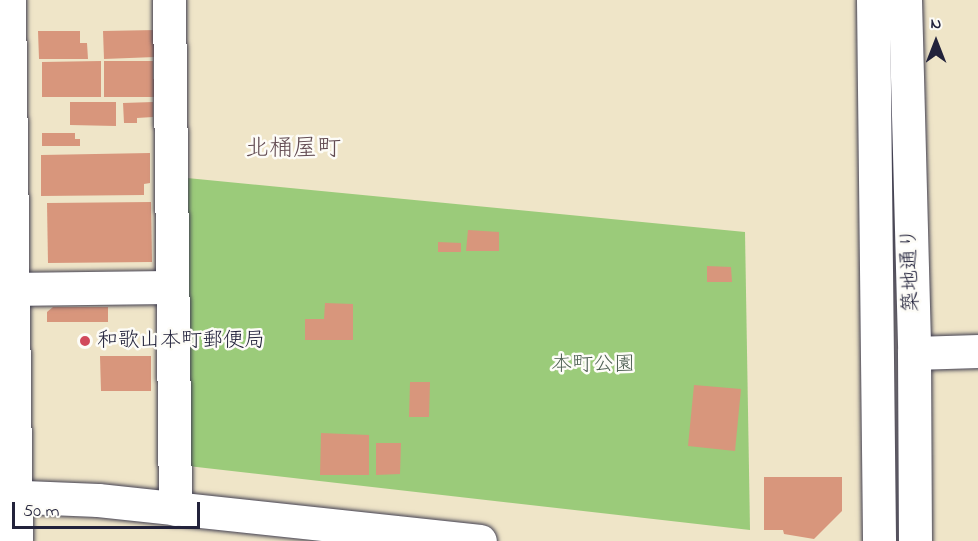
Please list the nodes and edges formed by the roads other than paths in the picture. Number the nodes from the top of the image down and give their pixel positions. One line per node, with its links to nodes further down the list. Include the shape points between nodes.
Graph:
1 (9, 0): 6 (street)
2 (169, 0): 5 (street)
3 (873, 0): 14 (street, 築地通り)
4 (905, 0): 8 (street, 築地通り)
5 (171, 287): 6 (street); 10 (street)
6 (6, 289): 9 (street)
7 (973, 351): 8 (street)
8 (914, 353): 15 (street, 築地通り)
9 (8, 496): 10 (street); 12 (street)
10 (175, 509): 11 (street)
11 (315, 532): 13 (street)
12 (16, 541)
13 (480, 541)
14 (879, 541)
15 (915, 541)

